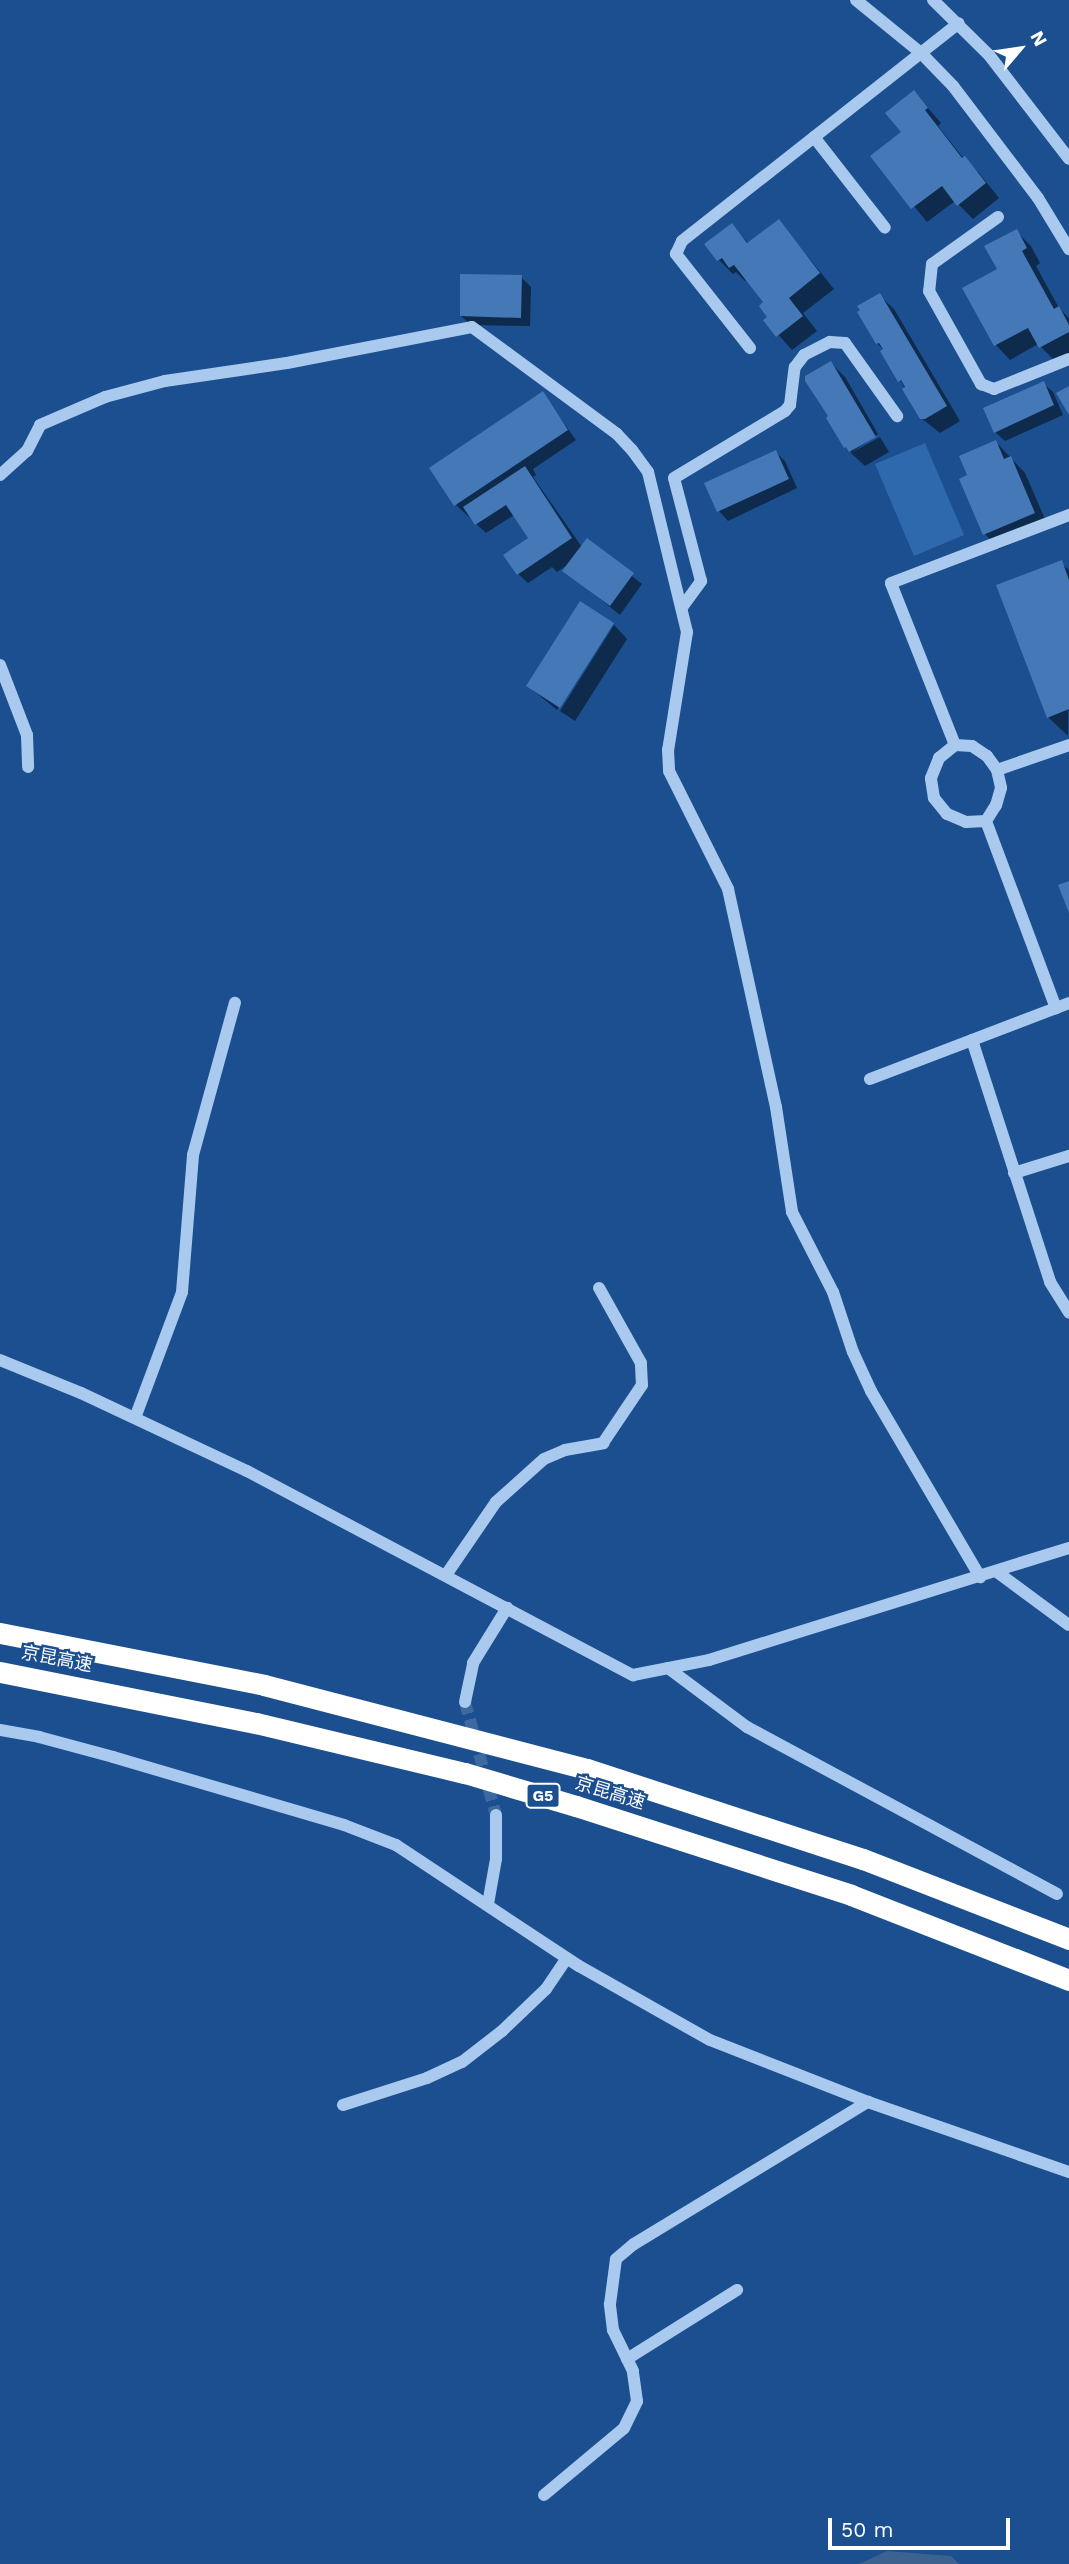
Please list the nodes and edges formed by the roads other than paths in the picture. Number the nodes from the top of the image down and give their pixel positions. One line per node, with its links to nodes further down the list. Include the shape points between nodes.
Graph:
1 (856, 0): 4 (street)
2 (933, 0): 3 (street)
3 (959, 23): 4 (street); 6 (street)
4 (921, 53): 5 (street); 9 (street, via 999,142)
5 (814, 137): 8 (street); 10 (street, via 682,241 676,254)
6 (1069, 159)
7 (998, 217): 11 (street, via 932,264 929,291 981,384 995,389)
8 (885, 228)
9 (1069, 249)
10 (750, 348)
11 (1069, 359)
12 (897, 416): 15 (street, via 845,343 830,342 804,355 795,367 790,405 785,411 674,478 701,581)
13 (0, 475): 15 (street, via 27,451 40,425 105,397 165,381 472,327 617,434 632,450 648,472)
14 (1069, 515): 17 (street, via 891,583)
15 (683, 606): 35 (street, via 688,639 668,750 669,771 728,889 776,1107 792,1212 834,1292 871,1391)
16 (0, 665): 19 (street, via 27,735)
17 (955, 745): 20 (street, via 972,746); 21 (street, via 939,758 932,778 934,798 947,814 966,822)
18 (1069, 745): 20 (street)
19 (27, 766)
20 (997, 770): 21 (street, via 1001,788)
21 (986, 821): 23 (street)
22 (235, 1003): 31 (street, via 193,1155 182,1292)
23 (1063, 1006): 24 (street)
24 (972, 1040): 25 (street); 27 (street)
25 (870, 1079)
26 (1069, 1156): 27 (street)
27 (1014, 1173): 29 (street, via 1050,1282)
28 (599, 1289): 34 (street, via 641,1363 642,1385 603,1443 544,1459 496,1502)
29 (1069, 1313)
30 (0, 1360): 31 (street)
31 (135, 1418): 34 (street)
32 (1069, 1548): 33 (street)
33 (997, 1572): 35 (street); 37 (street)
34 (446, 1575): 36 (street)
35 (980, 1577): 39 (street, via 709,1660)
36 (507, 1608): 39 (street, via 633,1675); 41 (street, via 473,1663)
37 (1069, 1625)
38 (0, 1633): 46 (highway, 京昆高速 / G5, via 264,1685 574,1766 863,1859)
39 (668, 1668): 44 (street, via 747,1727)
40 (0, 1672): 48 (highway, 京昆高速 / G5, via 243,1720 478,1777 851,1895)
41 (465, 1702)
42 (0, 1730): 45 (street, via 88,1750 365,1832 396,1845)
43 (496, 1815): 45 (street, via 496,1859)
44 (1057, 1894)
45 (488, 1904): 47 (street)
46 (1069, 1939)
47 (567, 1958): 49 (street, via 709,2040); 50 (street, via 546,1989 462,2062)
48 (1069, 1980)
49 (868, 2102): 51 (street); 53 (street, via 621,2253 612,2274 610,2304 613,2330)
50 (343, 2105)
51 (1069, 2172)
52 (737, 2290): 53 (street)
53 (626, 2359): 54 (street, via 638,2386 632,2416)
54 (544, 2496)

